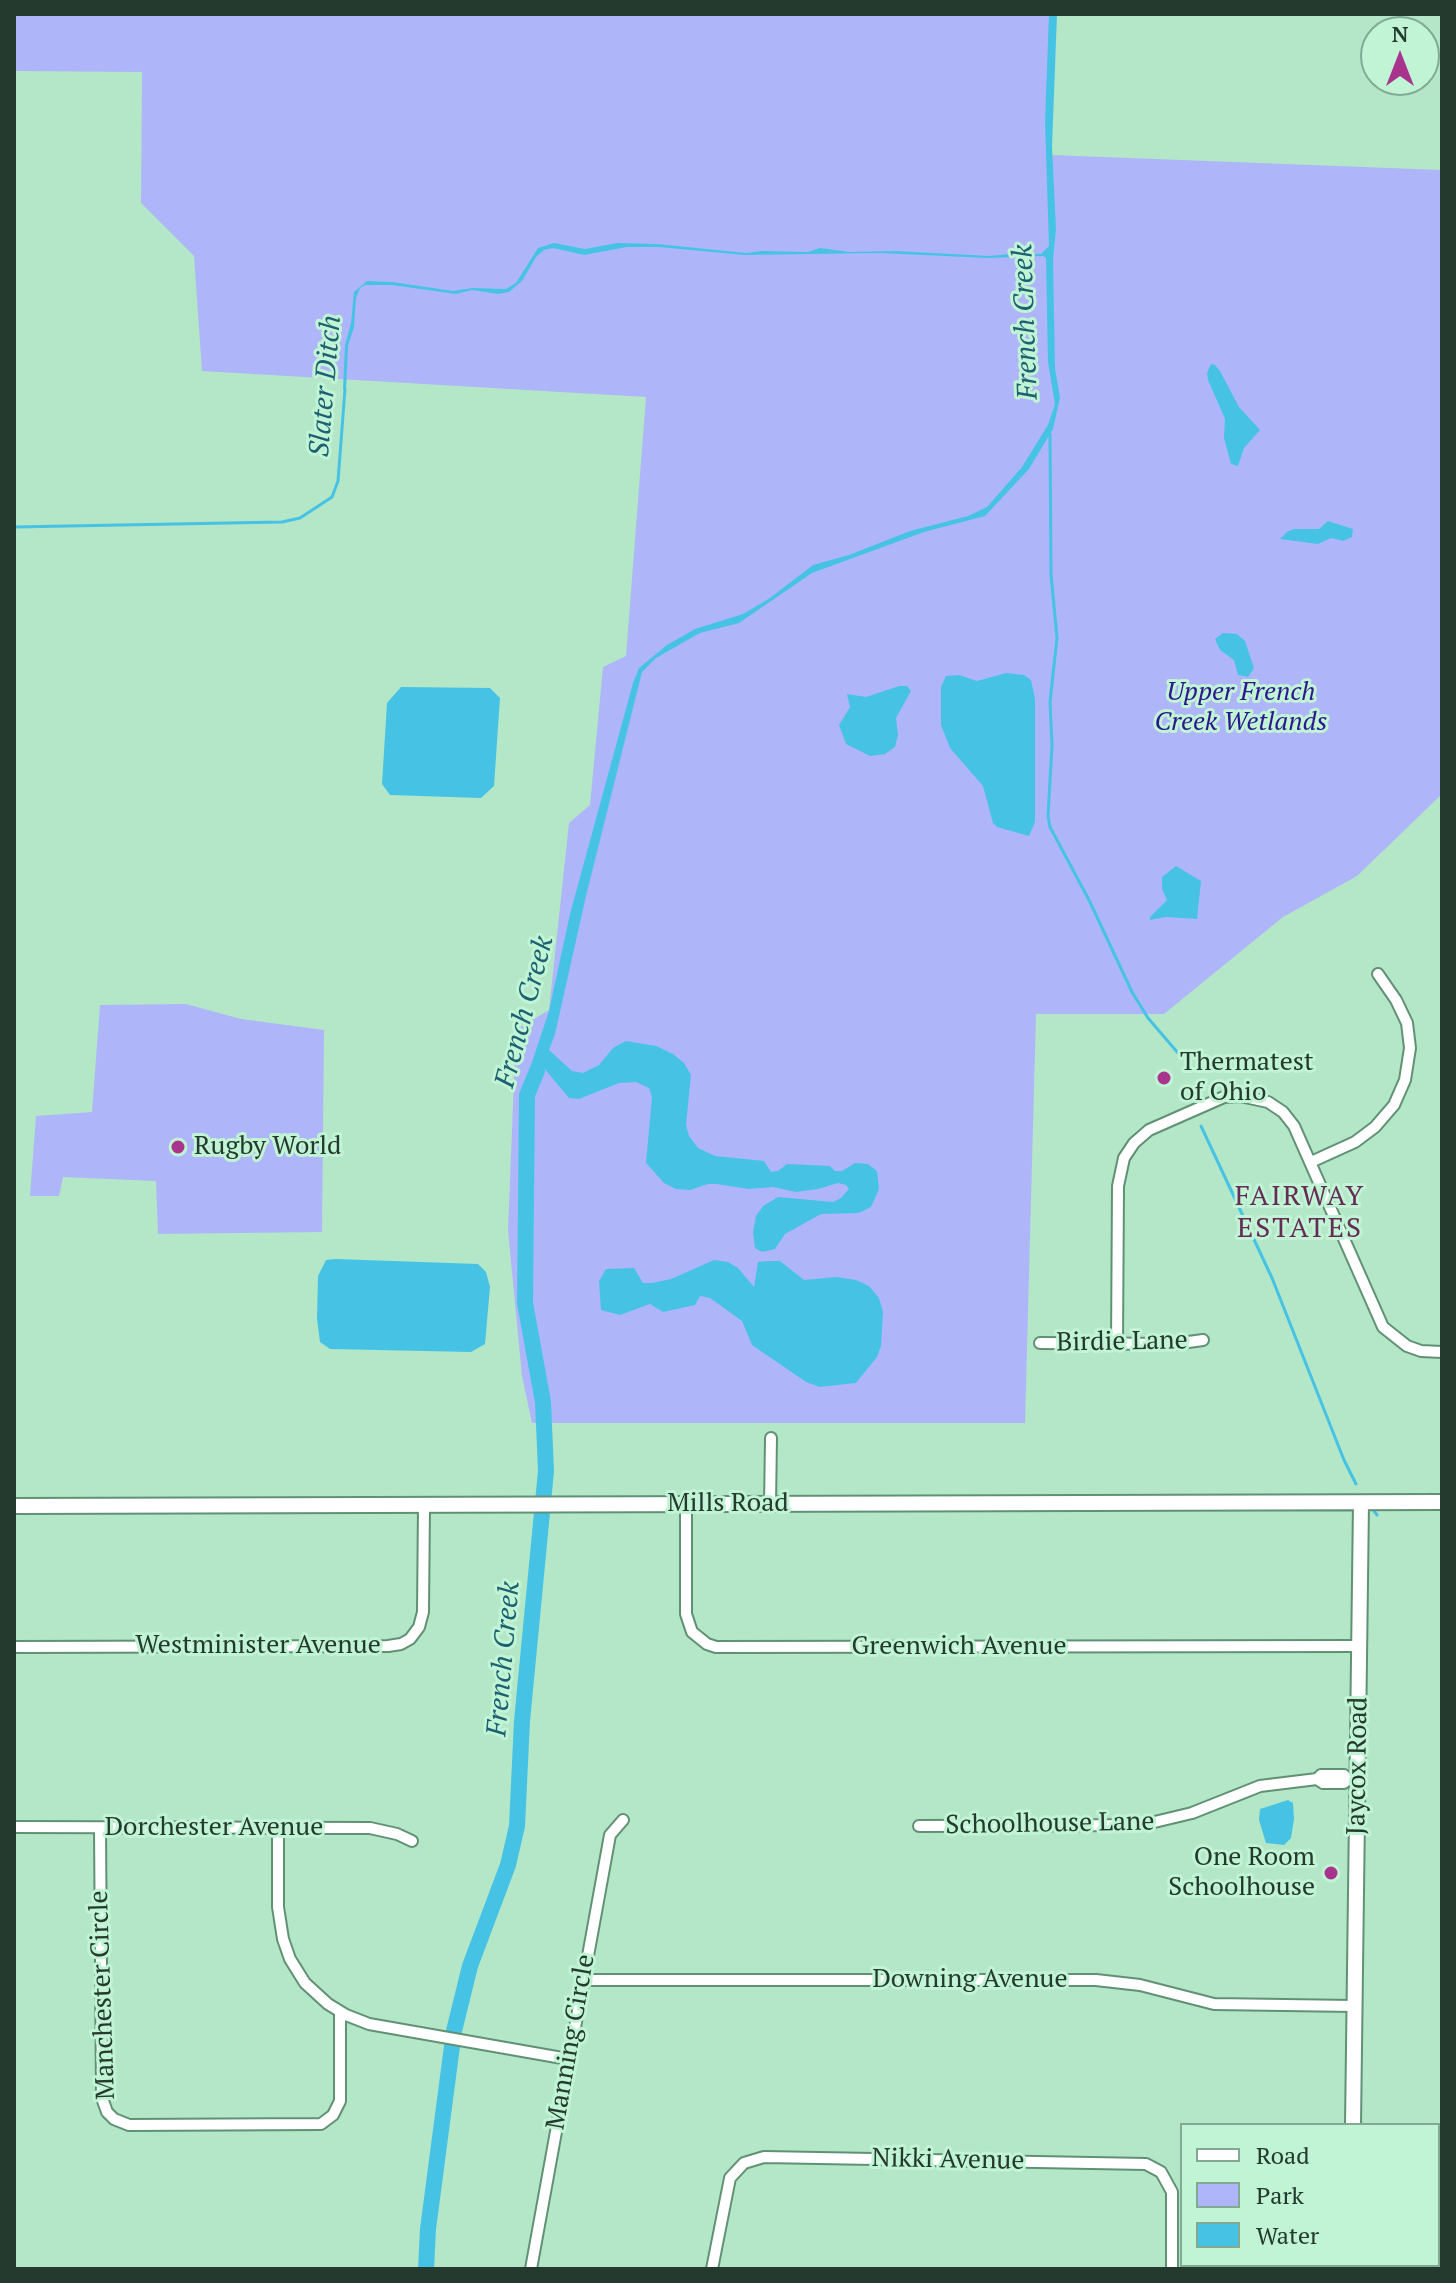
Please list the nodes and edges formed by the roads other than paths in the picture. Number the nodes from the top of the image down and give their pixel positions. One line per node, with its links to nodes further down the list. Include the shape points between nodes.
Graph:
1 (1378, 974): 2 (street, via 1407,1023 1410,1056 1405,1080 1394,1105 1375,1127)
2 (1311, 1162): 5 (street, via 1283,1112 1250,1096 1224,1097 1142,1135 1128,1150 1118,1177); 6 (street, via 1380,1322 1407,1346)
3 (1203, 1340): 5 (street, Birdie Lane)
4 (1040, 1343): 5 (street, Birdie Lane)
5 (1117, 1344)
6 (1442, 1352)
7 (771, 1438): 12 (street)
8 (1442, 1502): 9 (street, Mills Road)
9 (1361, 1503): 12 (street, Mills Road); 14 (street, Jaycox Road)
10 (686, 1504): 11 (street, Mills Road); 12 (street, Mills Road); 14 (street, Greenwich Avenue, via 686,1614 692,1632 716,1647)
11 (424, 1505): 13 (street, Mills Road); 15 (street, Westminister Avenue, via 423,1612 419,1627 401,1644)
12 (770, 1505)
13 (14, 1506)
14 (1359, 1646): 16 (street, Jaycox Road)
15 (14, 1647)
16 (1353, 1779): 18 (street, Schoolhouse Lane, via 1260,1786 1151,1824); 24 (street, Jaycox Road)
17 (623, 1820): 23 (street, Manning Circle, via 610,1835)
18 (919, 1826)
19 (14, 1827): 20 (street, Dorchester Avenue)
20 (100, 1828): 21 (street, Dorchester Avenue); 25 (street, Manchester Circle, via 102,2098 114,2119 129,2125 321,2124 340,2101)
21 (278, 1828): 22 (street, Dorchester Avenue, via 370,1828); 25 (street, via 279,1918 286,1949 305,1983)
22 (412, 1841)
23 (582, 1980): 24 (street, Downing Avenue, via 1096,1980 1214,2004); 26 (street, Manning Circle)
24 (1354, 2006): 27 (street, Jaycox Road)
25 (340, 2012): 26 (street, via 369,2024)
26 (568, 2059): 28 (street, Manning Circle)
27 (1353, 2123)
28 (531, 2269)
29 (712, 2269): 30 (street, Nikki Avenue, via 727,2184 741,2164 764,2157 1136,2162 1156,2168 1173,2195)
30 (1172, 2269)

